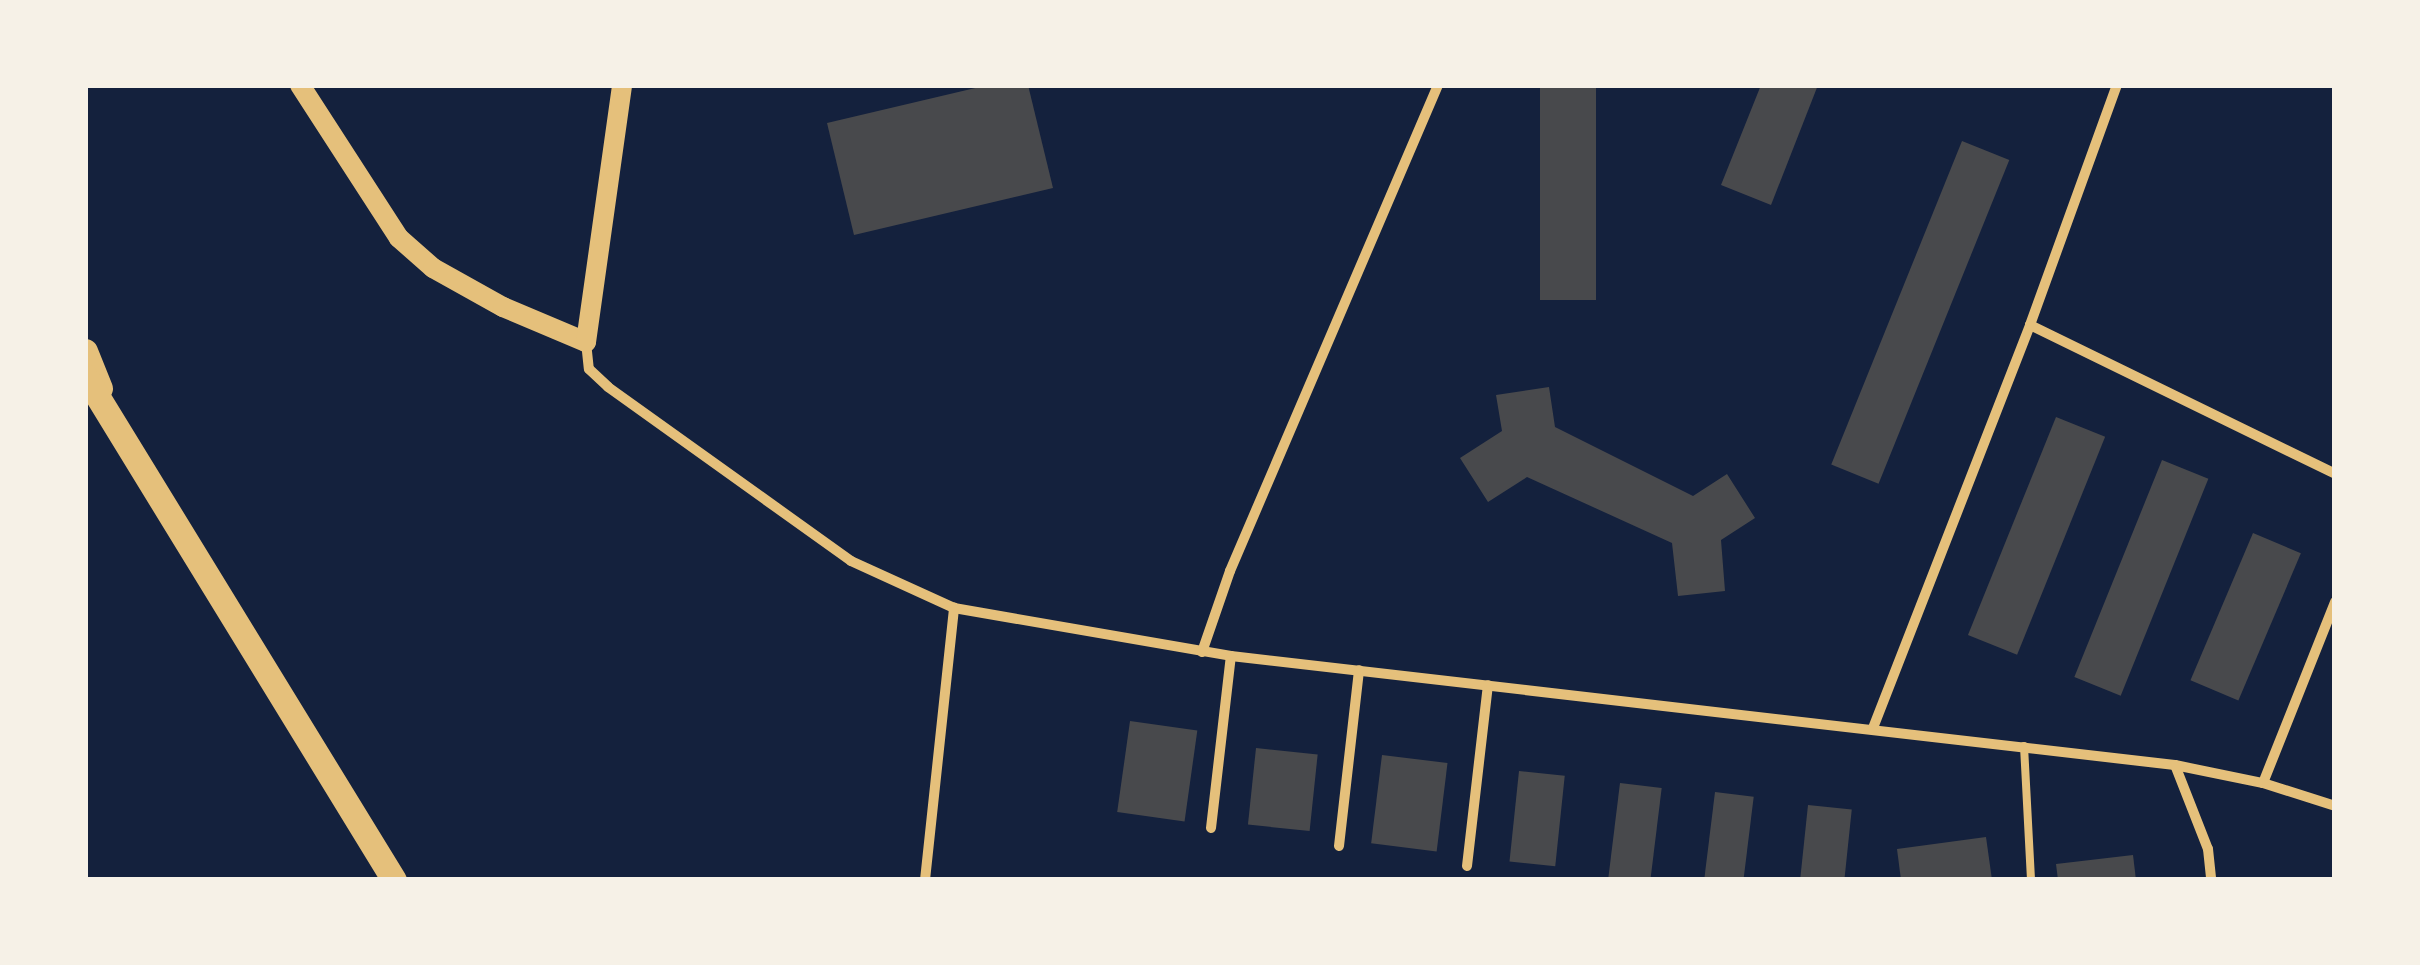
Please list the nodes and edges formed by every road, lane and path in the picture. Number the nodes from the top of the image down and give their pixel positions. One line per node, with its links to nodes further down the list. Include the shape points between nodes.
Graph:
1 (300, 85): 6 (main road, via 399,238 433,268 489,300)
2 (622, 85): 6 (main road)
3 (1438, 85): 13 (street, via 1230,571)
4 (2117, 85): 5 (street)
5 (2030, 325): 10 (street); 17 (street)
6 (586, 342): 12 (street, via 589,369 624,399 851,561)
7 (85, 351): 9 (main road)
8 (85, 376): 9 (main road)
9 (113, 421): 25 (main road)
10 (2335, 474)
11 (2335, 602): 20 (street)
12 (954, 608): 13 (street); 26 (street)
13 (1202, 652): 14 (street)
14 (1231, 656): 15 (street); 22 (street)
15 (1359, 670): 16 (street); 23 (street)
16 (1488, 684): 17 (street); 24 (street)
17 (1872, 728): 18 (street)
18 (2024, 746): 19 (street); 27 (lane)
19 (2175, 764): 20 (street); 28 (street, via 2208,849)
20 (2263, 783): 21 (street)
21 (2335, 806)
22 (1211, 828)
23 (1339, 846)
24 (1467, 866)
25 (394, 880)
26 (925, 880)
27 (2031, 880)
28 (2211, 880)

